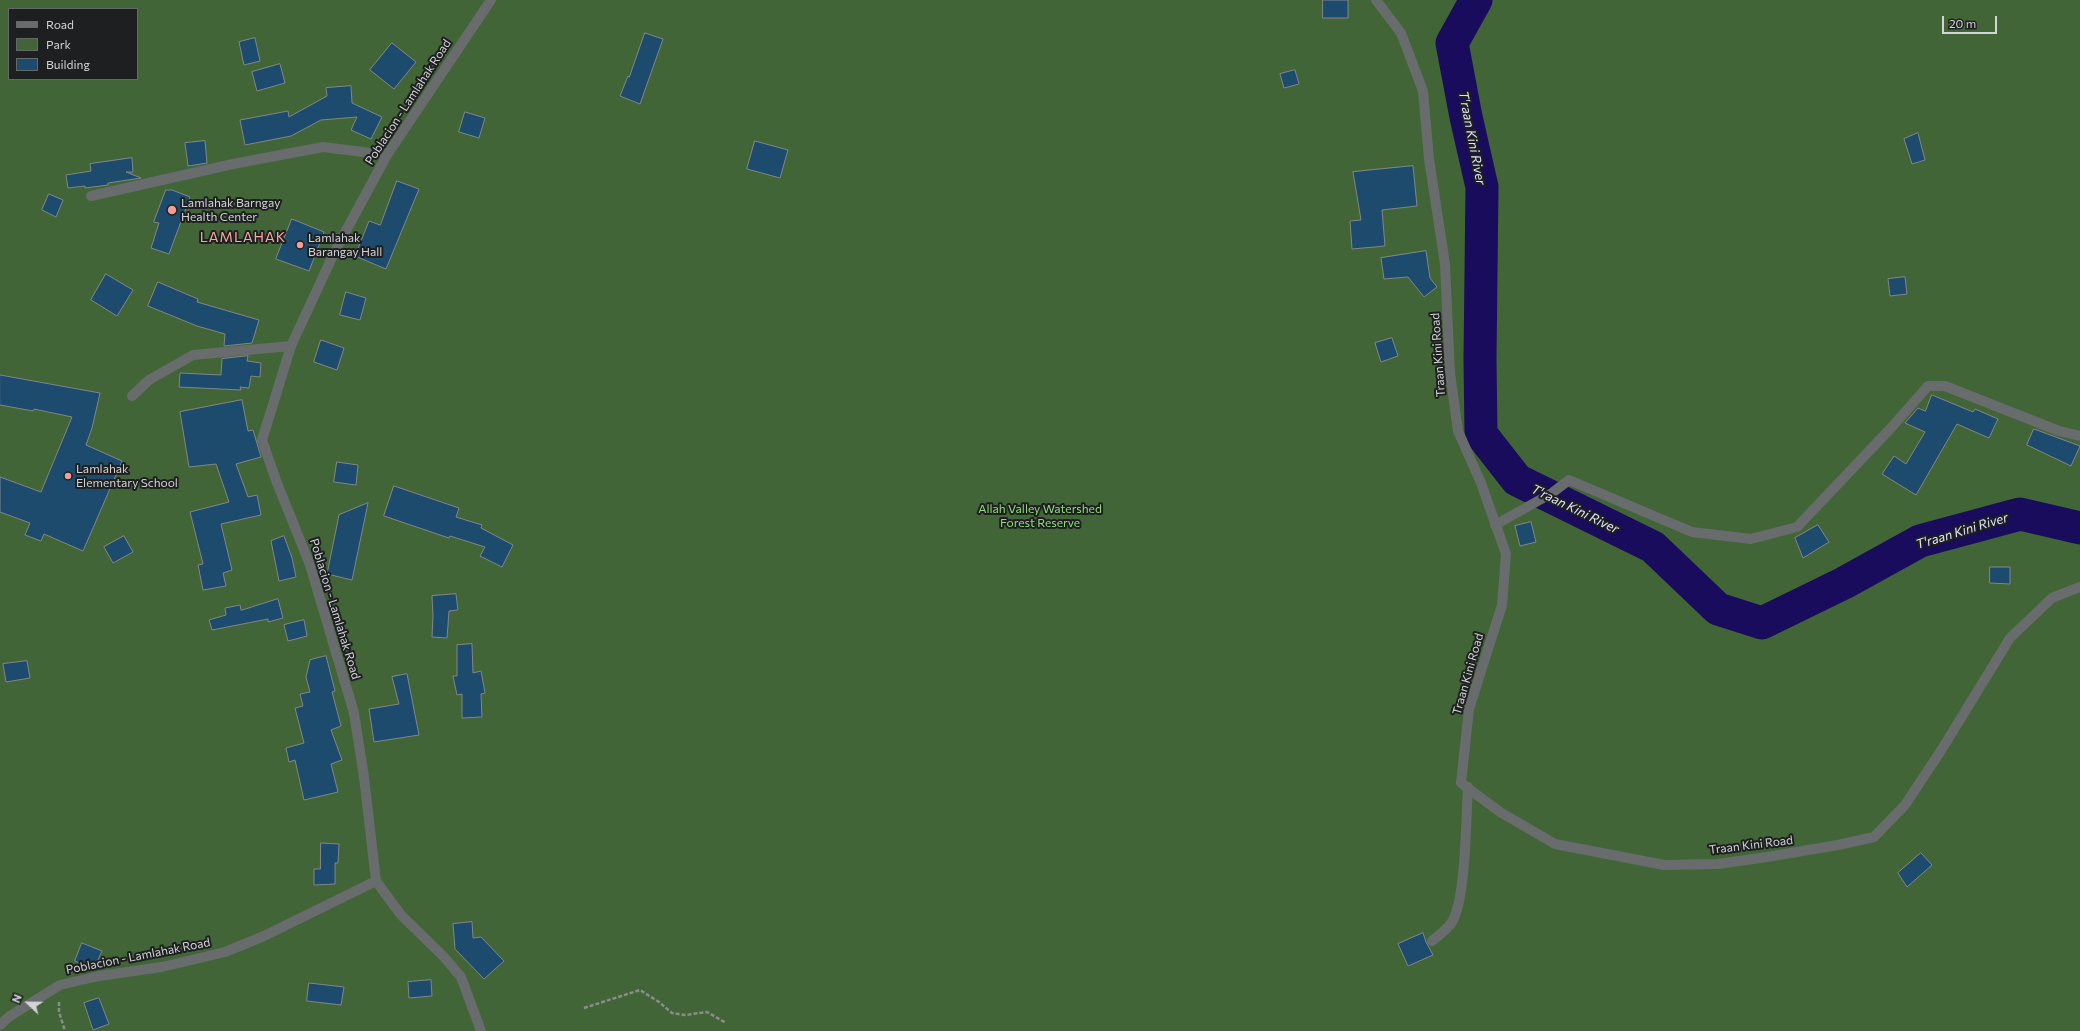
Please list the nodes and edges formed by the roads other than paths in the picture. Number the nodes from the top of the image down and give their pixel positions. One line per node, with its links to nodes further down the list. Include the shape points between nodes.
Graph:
1 (491, 0): 3 (street, Poblacion - Lamlahak Road)
2 (1376, 0): 8 (street, Traan Kini Road, via 1401,33 1423,91 1429,159 1445,264 1450,373 1458,431)
3 (387, 155): 4 (street, via 323,147); 5 (street, Poblacion - Lamlahak Road, via 335,251)
4 (91, 196)
5 (291, 346): 6 (street, via 193,355 150,380); 11 (street, Poblacion - Lamlahak Road, via 262,440 310,565 354,714)
6 (132, 396)
7 (2080, 436): 8 (street, via 2059,431 1945,386 1928,386 1797,527 1751,539 1692,532 1569,480)
8 (1496, 525): 10 (street, Traan Kini Road, via 1506,554 1502,605 1469,709 1461,782)
9 (2080, 587): 10 (street, Traan Kini Road, via 2052,598 2010,638 1942,750 1905,804 1874,837 1718,864 1664,865 1555,844 1500,812)
10 (1468, 787): 12 (street, via 1458,908 1452,922)
11 (376, 881): 13 (street, Poblacion - Lamlahak Road, via 264,936 225,952 162,967 99,976 60,985); 14 (street, via 401,915 461,977)
12 (1432, 941)
13 (0, 1025)
14 (481, 1031)

